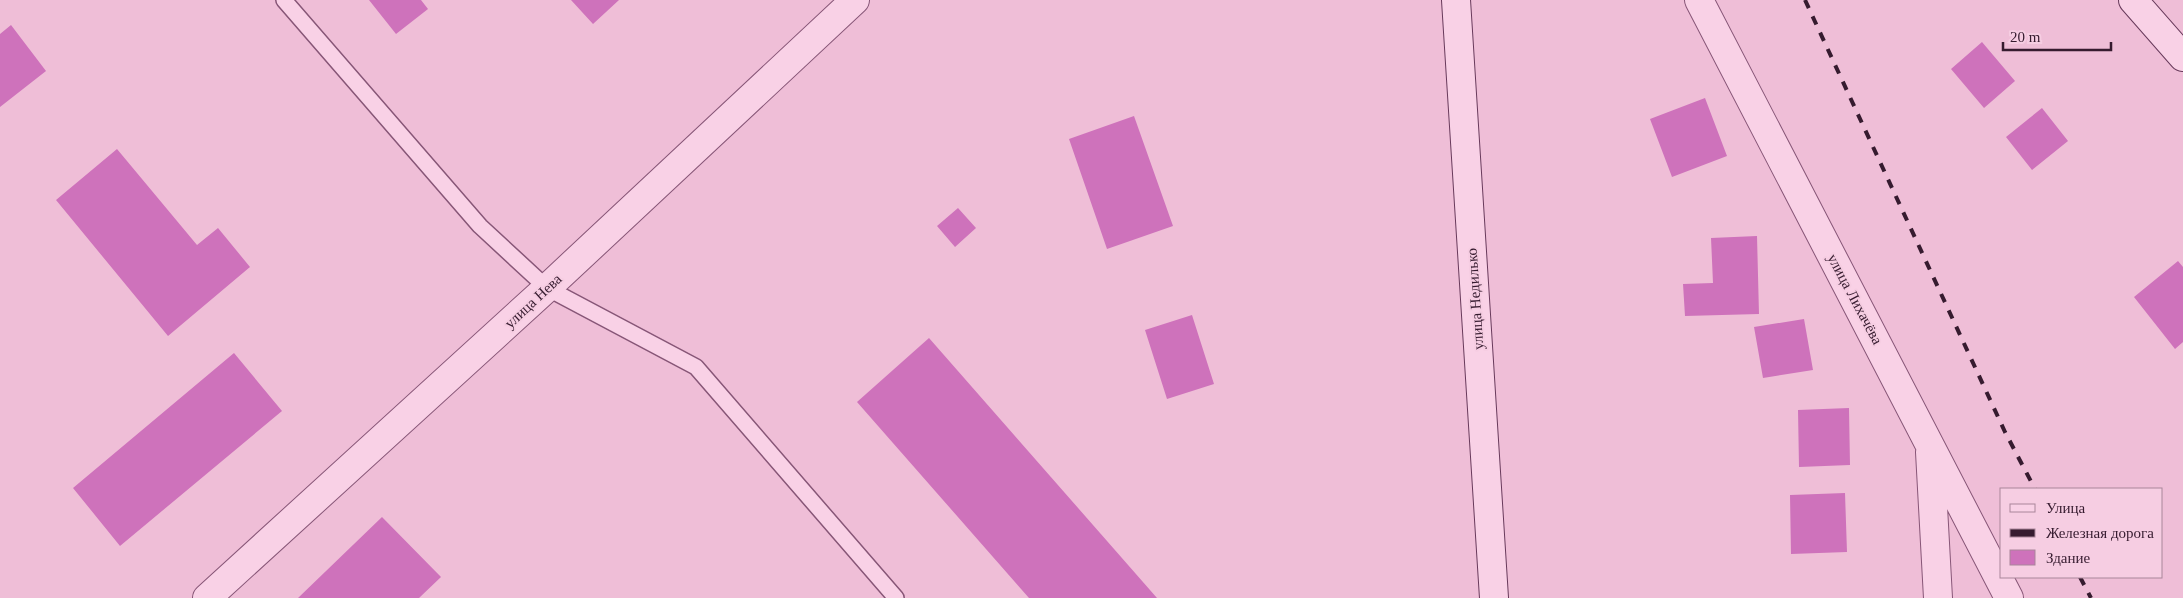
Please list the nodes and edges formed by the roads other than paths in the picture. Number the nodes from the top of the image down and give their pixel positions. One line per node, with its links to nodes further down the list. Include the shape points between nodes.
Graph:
1 (284, 0): 7 (lane, via 480,226)
2 (855, 0): 7 (street, улица Нева)
3 (1456, 0): 11 (street, улица Недилько)
4 (1699, 0): 8 (street, улица Лихачёва)
5 (2133, 0): 6 (street)
6 (2183, 57)
7 (547, 288): 9 (street, улица Нева); 10 (lane, via 696,367)
8 (1929, 441): 12 (street); 13 (street, улица Лихачёва)
9 (207, 598)
10 (896, 598)
11 (1494, 598)
12 (1938, 598)
13 (2009, 598)

